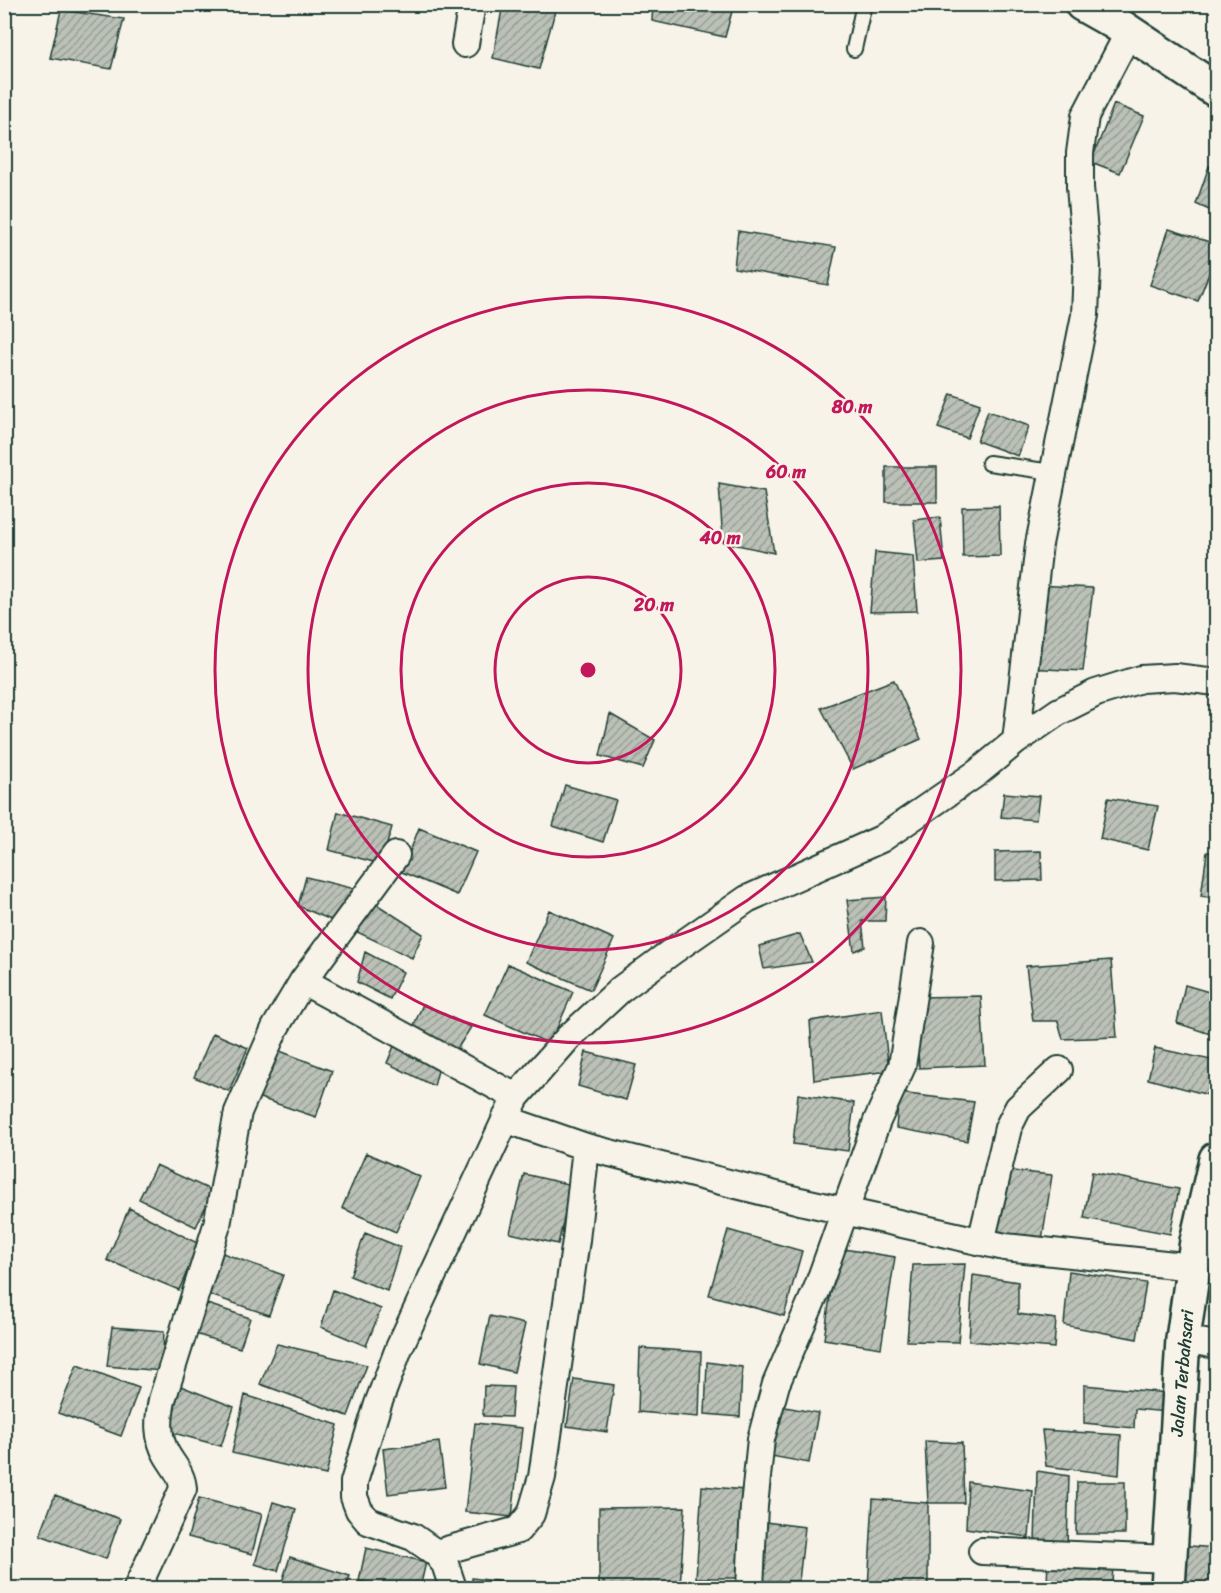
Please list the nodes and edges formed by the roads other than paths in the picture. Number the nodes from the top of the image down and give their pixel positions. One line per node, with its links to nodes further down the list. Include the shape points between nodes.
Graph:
1 (472, 4): 5 (street)
2 (864, 4): 6 (lane)
3 (1082, 4): 4 (street)
4 (1129, 32): 7 (street); 9 (street, via 1085,116 1080,187 1087,266 1085,315)
5 (465, 44)
6 (854, 49)
7 (1216, 90)
8 (989, 463): 9 (lane)
9 (1052, 472): 11 (street, via 1039,544)
10 (1216, 682): 11 (street, via 1175,677 1141,679 1096,693 1058,712)
11 (1016, 741): 16 (street, via 881,839 747,899 674,950 621,989 568,1038)
12 (396, 855): 14 (street)
13 (921, 943): 19 (street, via 902,1066 877,1121)
14 (303, 981): 16 (street); 27 (street, via 275,1028 238,1112 217,1225 159,1419 163,1448 180,1475 183,1489)
15 (1059, 1070): 20 (street, via 1018,1108 1008,1128)
16 (510, 1108): 17 (street); 25 (street, via 399,1348 354,1482 354,1497 368,1521 413,1537)
17 (586, 1147): 19 (street); 25 (street, via 542,1477 531,1514 518,1530)
18 (1216, 1159): 21 (street, Jalan Terbahsari)
19 (845, 1211): 20 (street); 29 (street, via 776,1384 761,1439)
20 (981, 1242): 21 (street)
21 (1193, 1267): 22 (street, Jalan Terbahsari)
22 (1183, 1339): 23 (street); 26 (street, Jalan Terbahsari)
23 (1216, 1345)
24 (982, 1551): 26 (street)
25 (436, 1552): 28 (street)
26 (1169, 1574)
27 (137, 1588)
28 (453, 1588)
29 (750, 1588)

